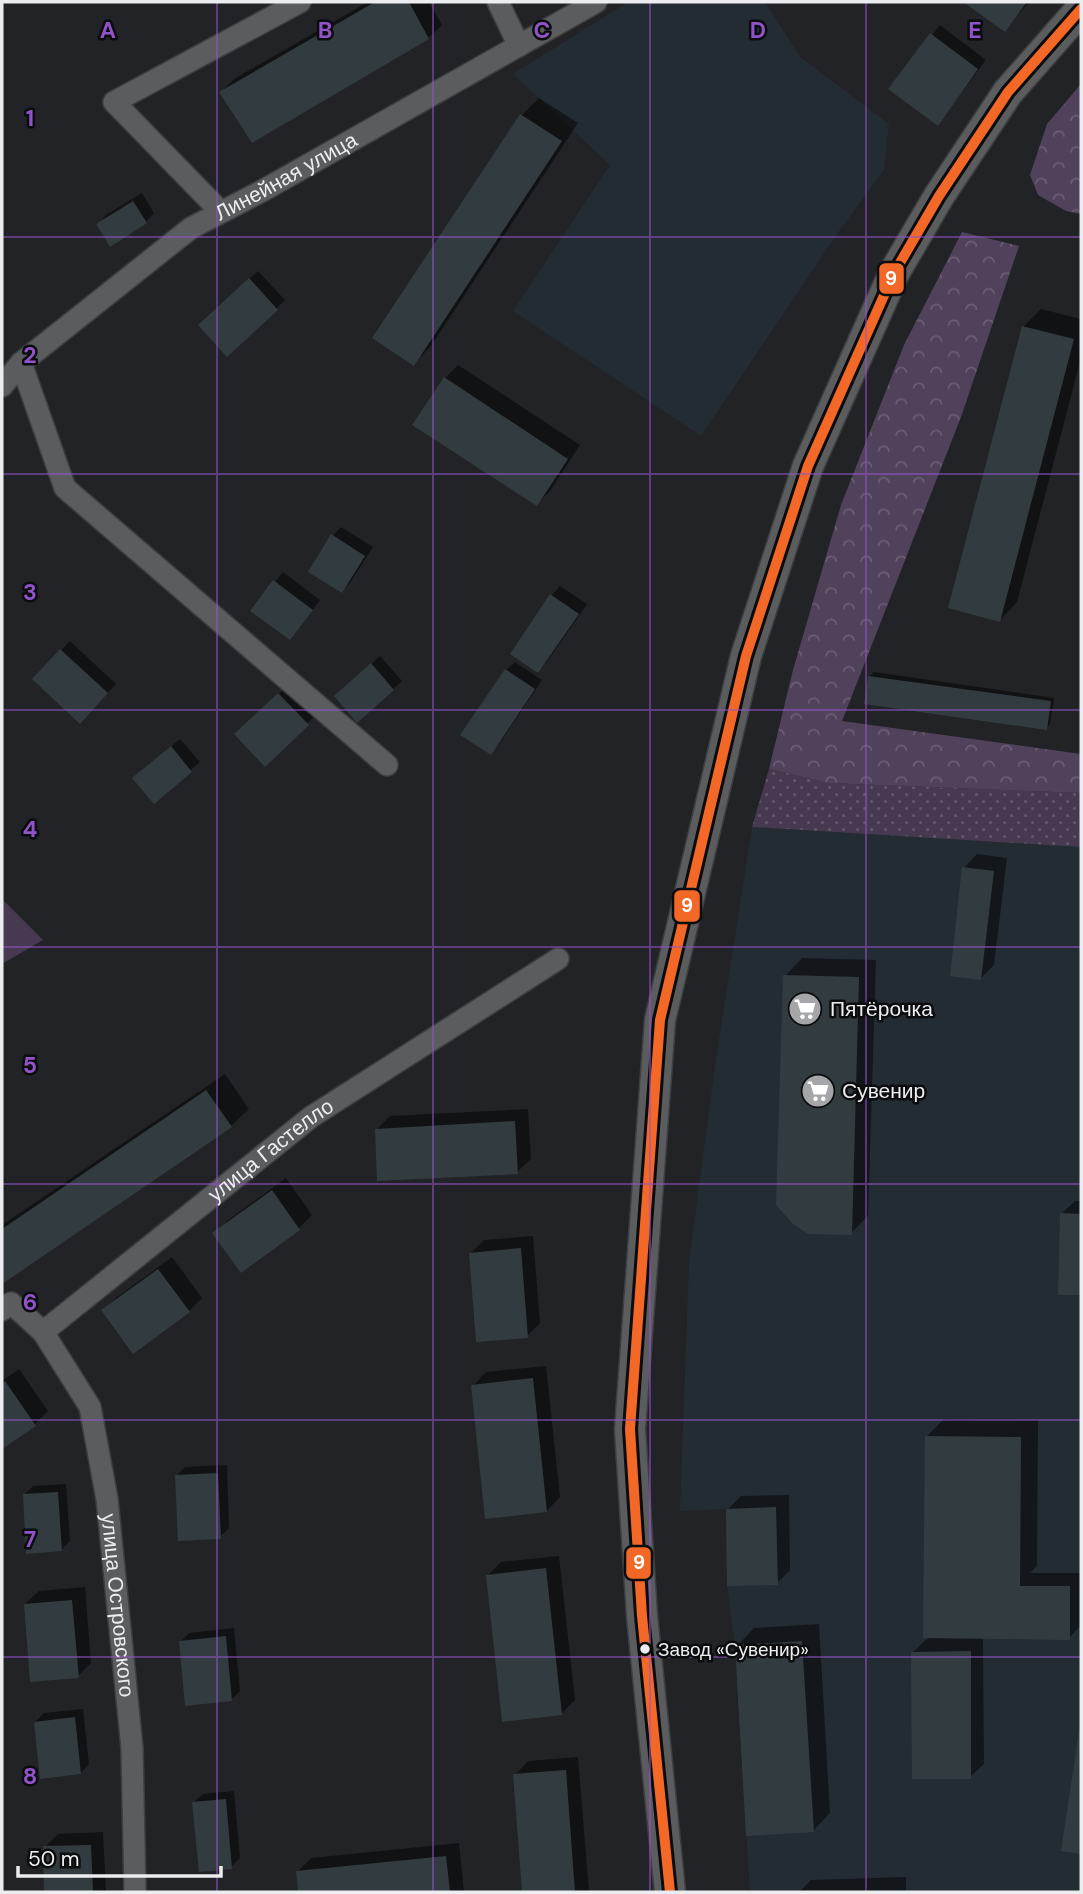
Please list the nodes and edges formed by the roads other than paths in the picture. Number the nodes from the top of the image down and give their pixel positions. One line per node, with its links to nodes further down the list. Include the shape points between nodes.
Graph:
1 (300, 2): 6 (street, via 114,102)
2 (498, 2): 5 (street)
3 (596, 2): 5 (street, Линейная улица)
4 (1081, 9): 14 (main road, via 1008,92 939,196 894,273 808,466 746,656 660,1020 630,1429 643,1629)
5 (519, 46): 6 (street, Линейная улица)
6 (221, 212): 7 (street, Линейная улица, via 191,228)
7 (22, 363): 8 (street, Линейная улица); 9 (street, via 65,488)
8 (2, 386)
9 (387, 765)
10 (558, 959): 12 (street, улица Гастелло, via 311,1117)
11 (2, 1310): 12 (street, via 11,1303)
12 (43, 1332): 13 (street, улица Островского, via 90,1407 107,1499 132,1748)
13 (135, 1892)
14 (670, 1892)

